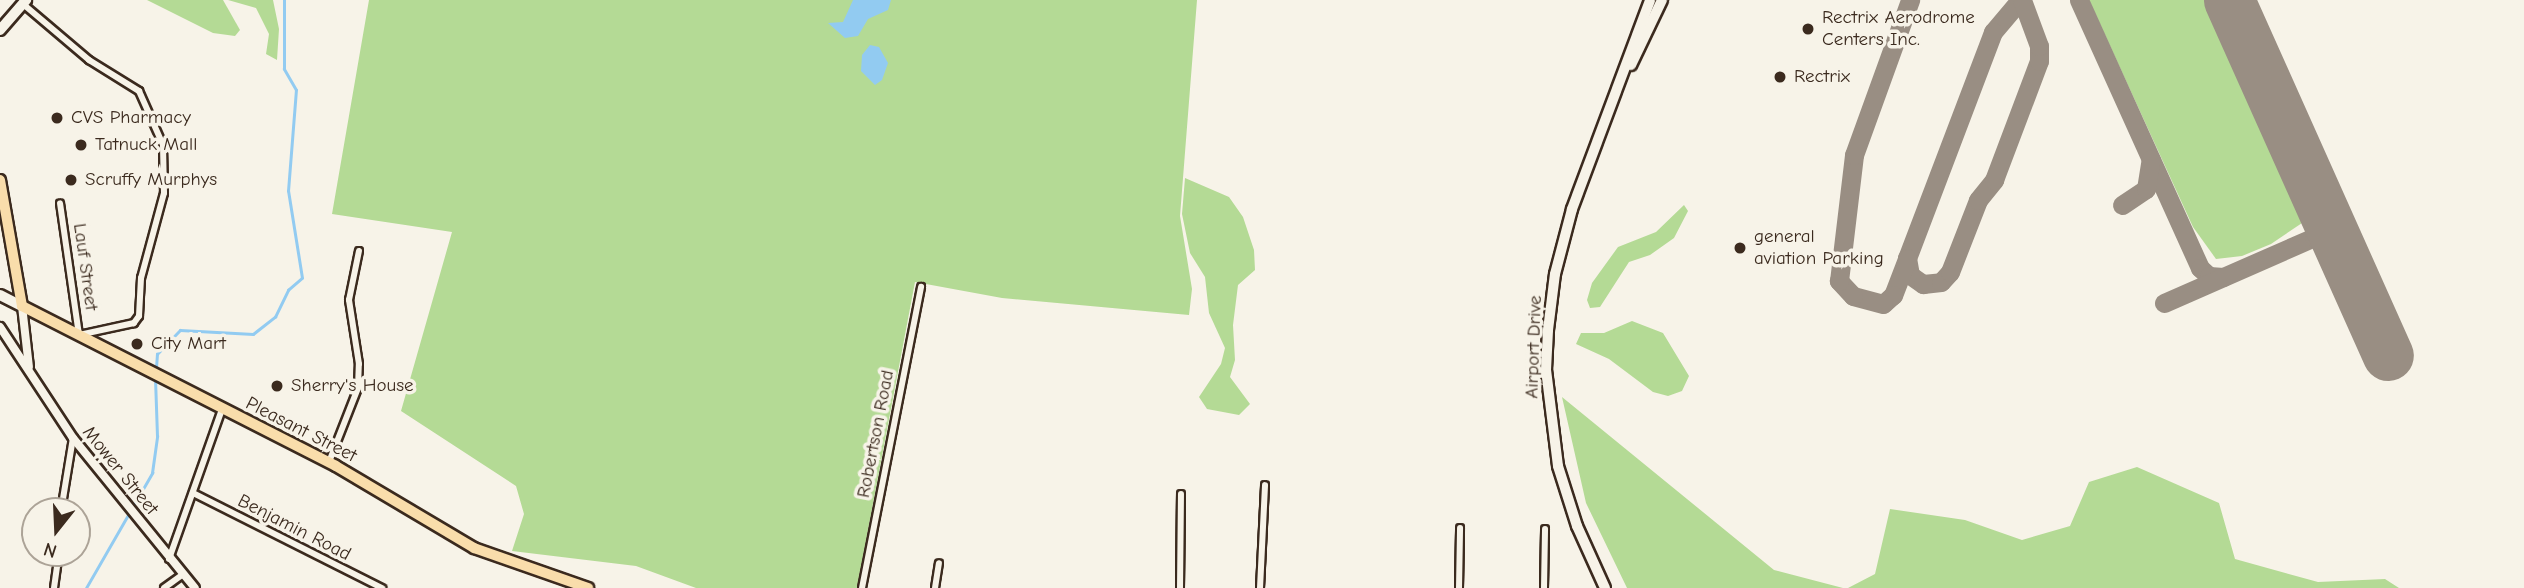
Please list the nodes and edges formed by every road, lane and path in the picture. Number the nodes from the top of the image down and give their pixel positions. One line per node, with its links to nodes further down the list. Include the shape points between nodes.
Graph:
1 (1650, 0): 5 (main road, Airport Drive)
2 (1662, 0): 5 (main road, Airport Drive)
3 (24, 2): 4 (main road); 13 (street, via 89,60 131,83 146,104 163,145 166,173 142,276 137,321)
4 (0, 30)
5 (1611, 106): 40 (main road, Airport Drive, via 1559,256 1546,370 1558,466 1577,526)
6 (0, 180): 11 (main road)
7 (60, 203): 13 (street, Lauf Street)
8 (359, 251): 17 (street, via 349,300 358,388)
9 (921, 287): 34 (street, Robertson Road)
10 (0, 295): 11 (main road, Pleasant Street)
11 (22, 306): 13 (main road, Pleasant Street); 14 (street, Mower Street)
12 (0, 327): 14 (street, Mower Street)
13 (79, 335): 15 (main road, Pleasant Street)
14 (29, 367): 16 (street, Mower Street)
15 (222, 409): 17 (main road, Pleasant Street); 19 (street)
16 (73, 438): 21 (street); 24 (street, Mower Street)
17 (329, 462): 33 (main road, Pleasant Street, via 474,548)
18 (1265, 485): 37 (street)
19 (192, 493): 24 (street); 32 (street, Benjamin Road)
20 (1181, 494): 36 (street)
21 (63, 497)
22 (1460, 528): 38 (street)
23 (1545, 529): 39 (street)
24 (169, 559): 27 (street, Mower Street)
25 (939, 563): 35 (street)
26 (57, 567): 28 (street)
27 (182, 575): 29 (street); 30 (street); 31 (street, Mower Street)
28 (54, 588)
29 (164, 588)
30 (183, 588)
31 (195, 588)
32 (382, 588)
33 (588, 588)
34 (862, 588)
35 (935, 588)
36 (1180, 588)
37 (1260, 588)
38 (1459, 588)
39 (1544, 588)
40 (1605, 588)

